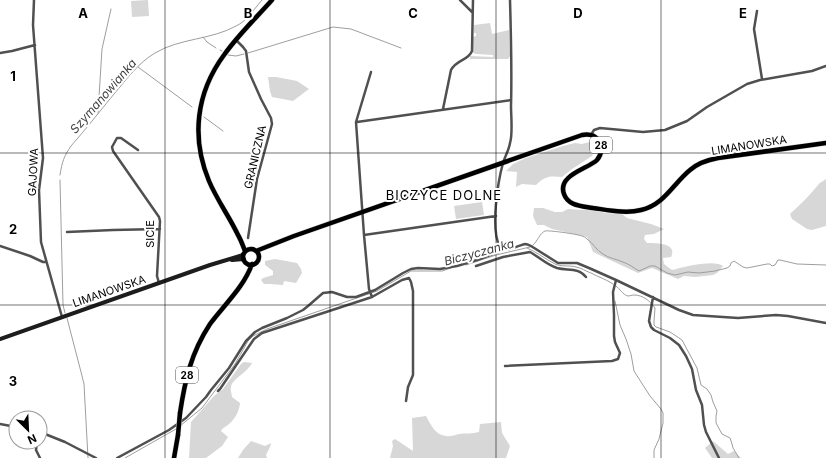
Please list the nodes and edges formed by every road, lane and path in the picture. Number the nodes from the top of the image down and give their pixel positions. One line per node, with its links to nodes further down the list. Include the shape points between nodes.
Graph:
1 (34, 0): 9 (street, GAJOWA)
2 (272, 0): 8 (main road)
3 (460, 0): 7 (street)
4 (473, 0): 7 (street)
5 (510, 0): 14 (street)
6 (757, 11): 13 (street, via 754,29)
7 (473, 13): 15 (street, via 471,54 453,65)
8 (236, 40): 26 (street, GRANICZNA, via 246,51 248,72 272,124 258,179); 30 (main road, via 221,59 203,94 198,136 209,182)
9 (35, 45): 10 (street); 31 (street, GAJOWA, via 43,158 39,190 40,224)
10 (0, 53)
11 (826, 66): 13 (street, via 812,71)
12 (371, 72): 16 (street)
13 (762, 79): 17 (street, via 747,84 687,121 669,128 643,132 600,128)
14 (511, 100): 15 (street); 20 (street, via 511,142)
15 (443, 109): 16 (street)
16 (356, 122): 21 (street)
17 (590, 135): 18 (main road, LIMANOWSKA / 28, via 597,138 600,144 600,156 594,163 569,178 563,189 565,197 578,205 630,211 653,206 700,163 741,154); 20 (main road, 28, via 576,137)
18 (826, 143)
19 (138, 150): 23 (street, SICIE, via 121,138 117,138 112,147 159,217)
20 (504, 162): 21 (main road, 28); 22 (street, via 496,198)
21 (363, 212): 25 (street); 28 (main road, 28, via 276,243)
22 (496, 216): 25 (street); 29 (street, via 496,235)
23 (160, 230): 24 (street); 37 (street, SICIE, via 157,276)
24 (67, 232)
25 (364, 235): 38 (street)
26 (248, 238)
27 (0, 246): 31 (street)
28 (257, 253): 30 (main road, via 253,249); 30 (main road, 28, via 255,263)
29 (502, 253): 32 (street, via 504,250 526,244); 33 (street); 34 (street, via 530,252); 38 (street, via 457,266 411,270)
30 (247, 257): 37 (main road, LIMANOWSKA, via 224,261); 50 (main road, 28, bridge, via 247,275 210,325 193,356 183,391)
31 (46, 262): 41 (street, GAJOWA)
32 (558, 262): 34 (street); 36 (street, via 577,263)
33 (476, 266)
34 (557, 268): 35 (street, via 578,270)
35 (586, 277)
36 (616, 280): 40 (street); 44 (street, via 613,292 614,336 620,353 618,359)
37 (159, 283): 41 (main road, LIMANOWSKA)
38 (370, 292): 39 (street); 49 (street, via 356,297 332,292 323,293 303,310 255,332 206,397 186,418)
39 (372, 297): 45 (street, via 262,333 254,339); 46 (street, via 402,280 409,278 411,282 412,375)
40 (653, 298): 42 (street, via 693,315 738,318 776,315); 51 (street, via 649,322 651,327 670,338 684,351 702,405 706,432)
41 (62, 317): 43 (main road, LIMANOWSKA)
42 (826, 323)
43 (0, 339)
44 (505, 366)
45 (218, 390)
46 (406, 401)
47 (48, 436): 48 (street)
48 (96, 458)
49 (117, 458)
50 (174, 458)
51 (719, 458)

